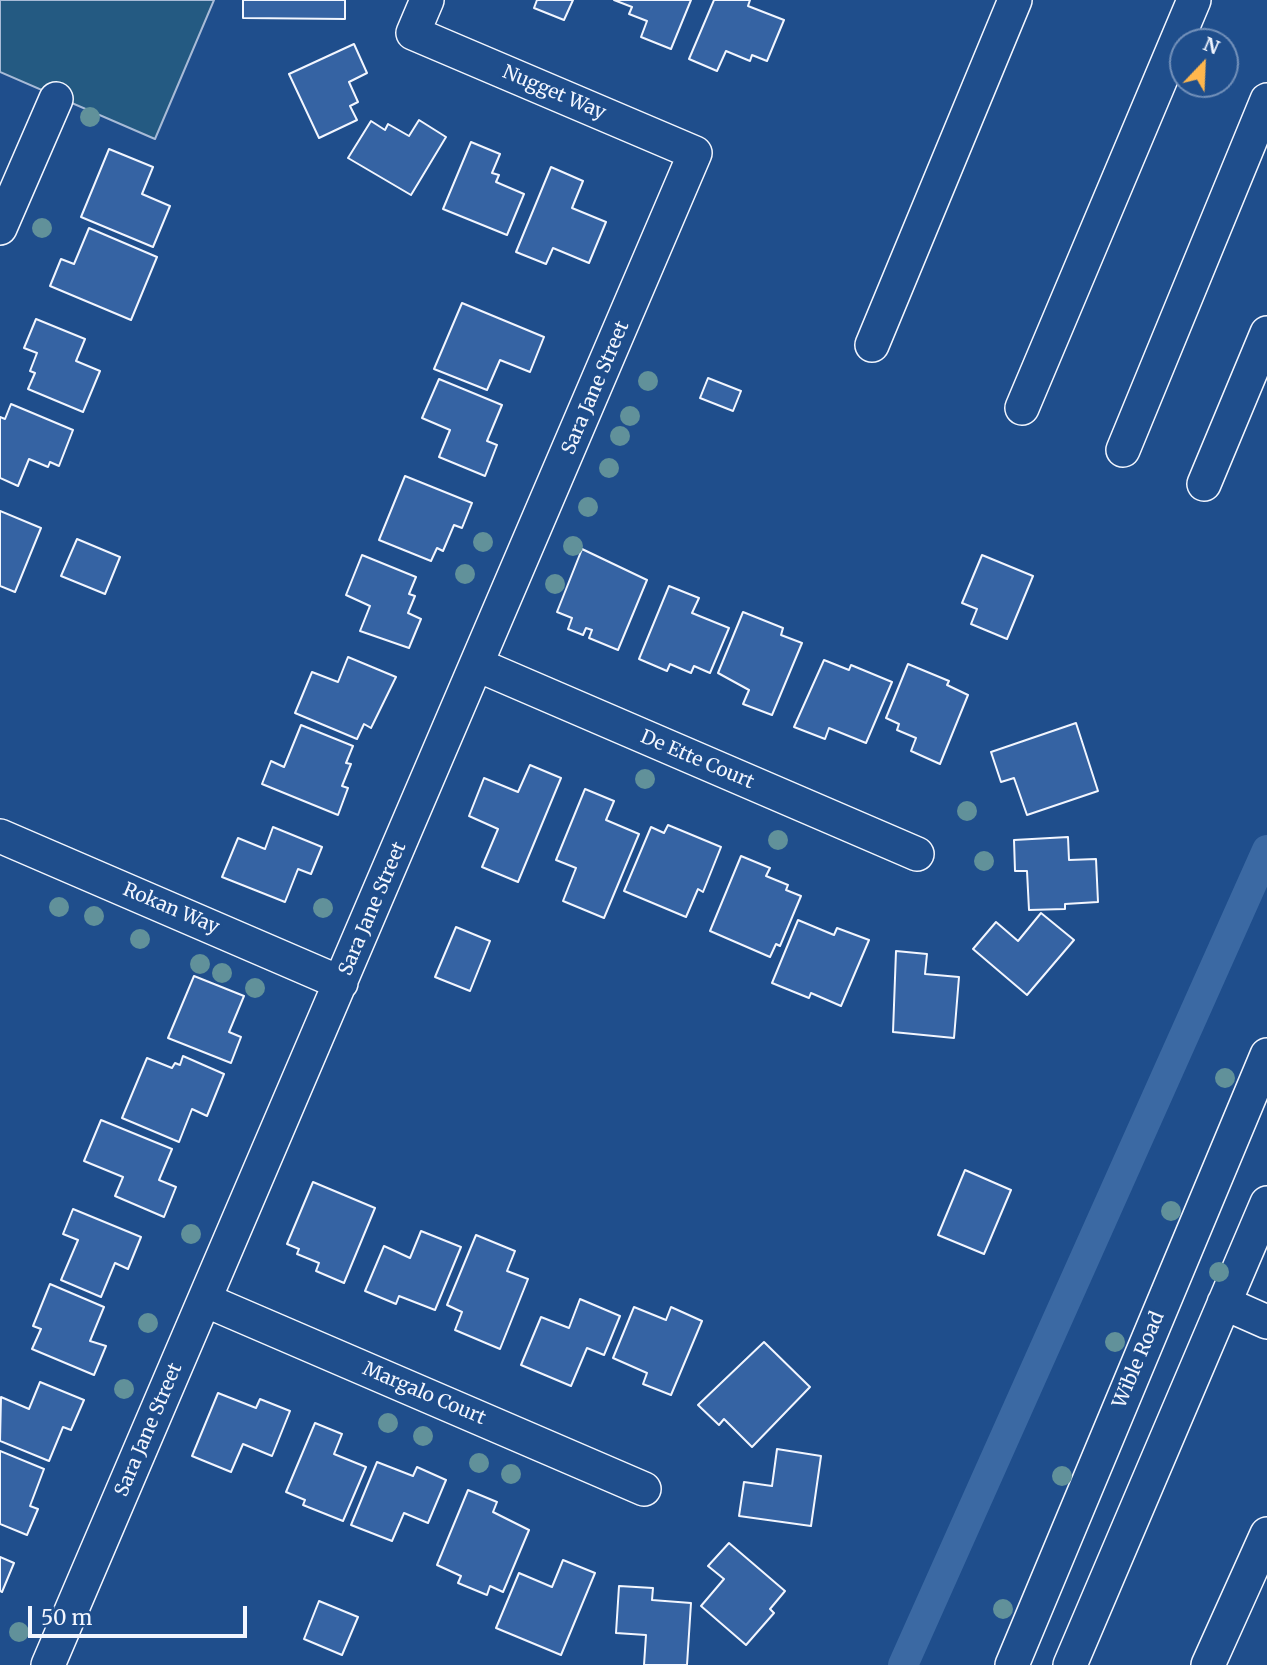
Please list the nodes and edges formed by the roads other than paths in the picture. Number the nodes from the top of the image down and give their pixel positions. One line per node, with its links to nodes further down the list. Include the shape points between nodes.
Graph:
1 (427, 0): 6 (street, Nugget Way, via 413,33)
2 (1016, 0): 9 (street)
3 (1194, 0): 10 (street)
4 (56, 99): 7 (street)
5 (1267, 100): 11 (street)
6 (695, 153): 13 (street, Sara Jane Street)
7 (0, 228)
8 (1267, 333): 12 (street)
9 (872, 345)
10 (1022, 408)
11 (1123, 450)
12 (1204, 484)
13 (478, 665): 15 (street, De Ette Court); 16 (street, Sara Jane Street)
14 (0, 836): 16 (street, Rokan Way)
15 (917, 854)
16 (341, 983): 19 (street, Sara Jane Street)
17 (1267, 1055): 25 (street, Wible Road)
18 (1267, 1203): 20 (street)
19 (205, 1300): 22 (street, Margalo Court); 24 (street, Sara Jane Street)
20 (1224, 1303): 21 (street); 26 (street)
21 (1267, 1322)
22 (644, 1489)
23 (1267, 1534): 27 (street)
24 (48, 1665)
25 (1012, 1665)
26 (1070, 1665)
27 (1208, 1665)

